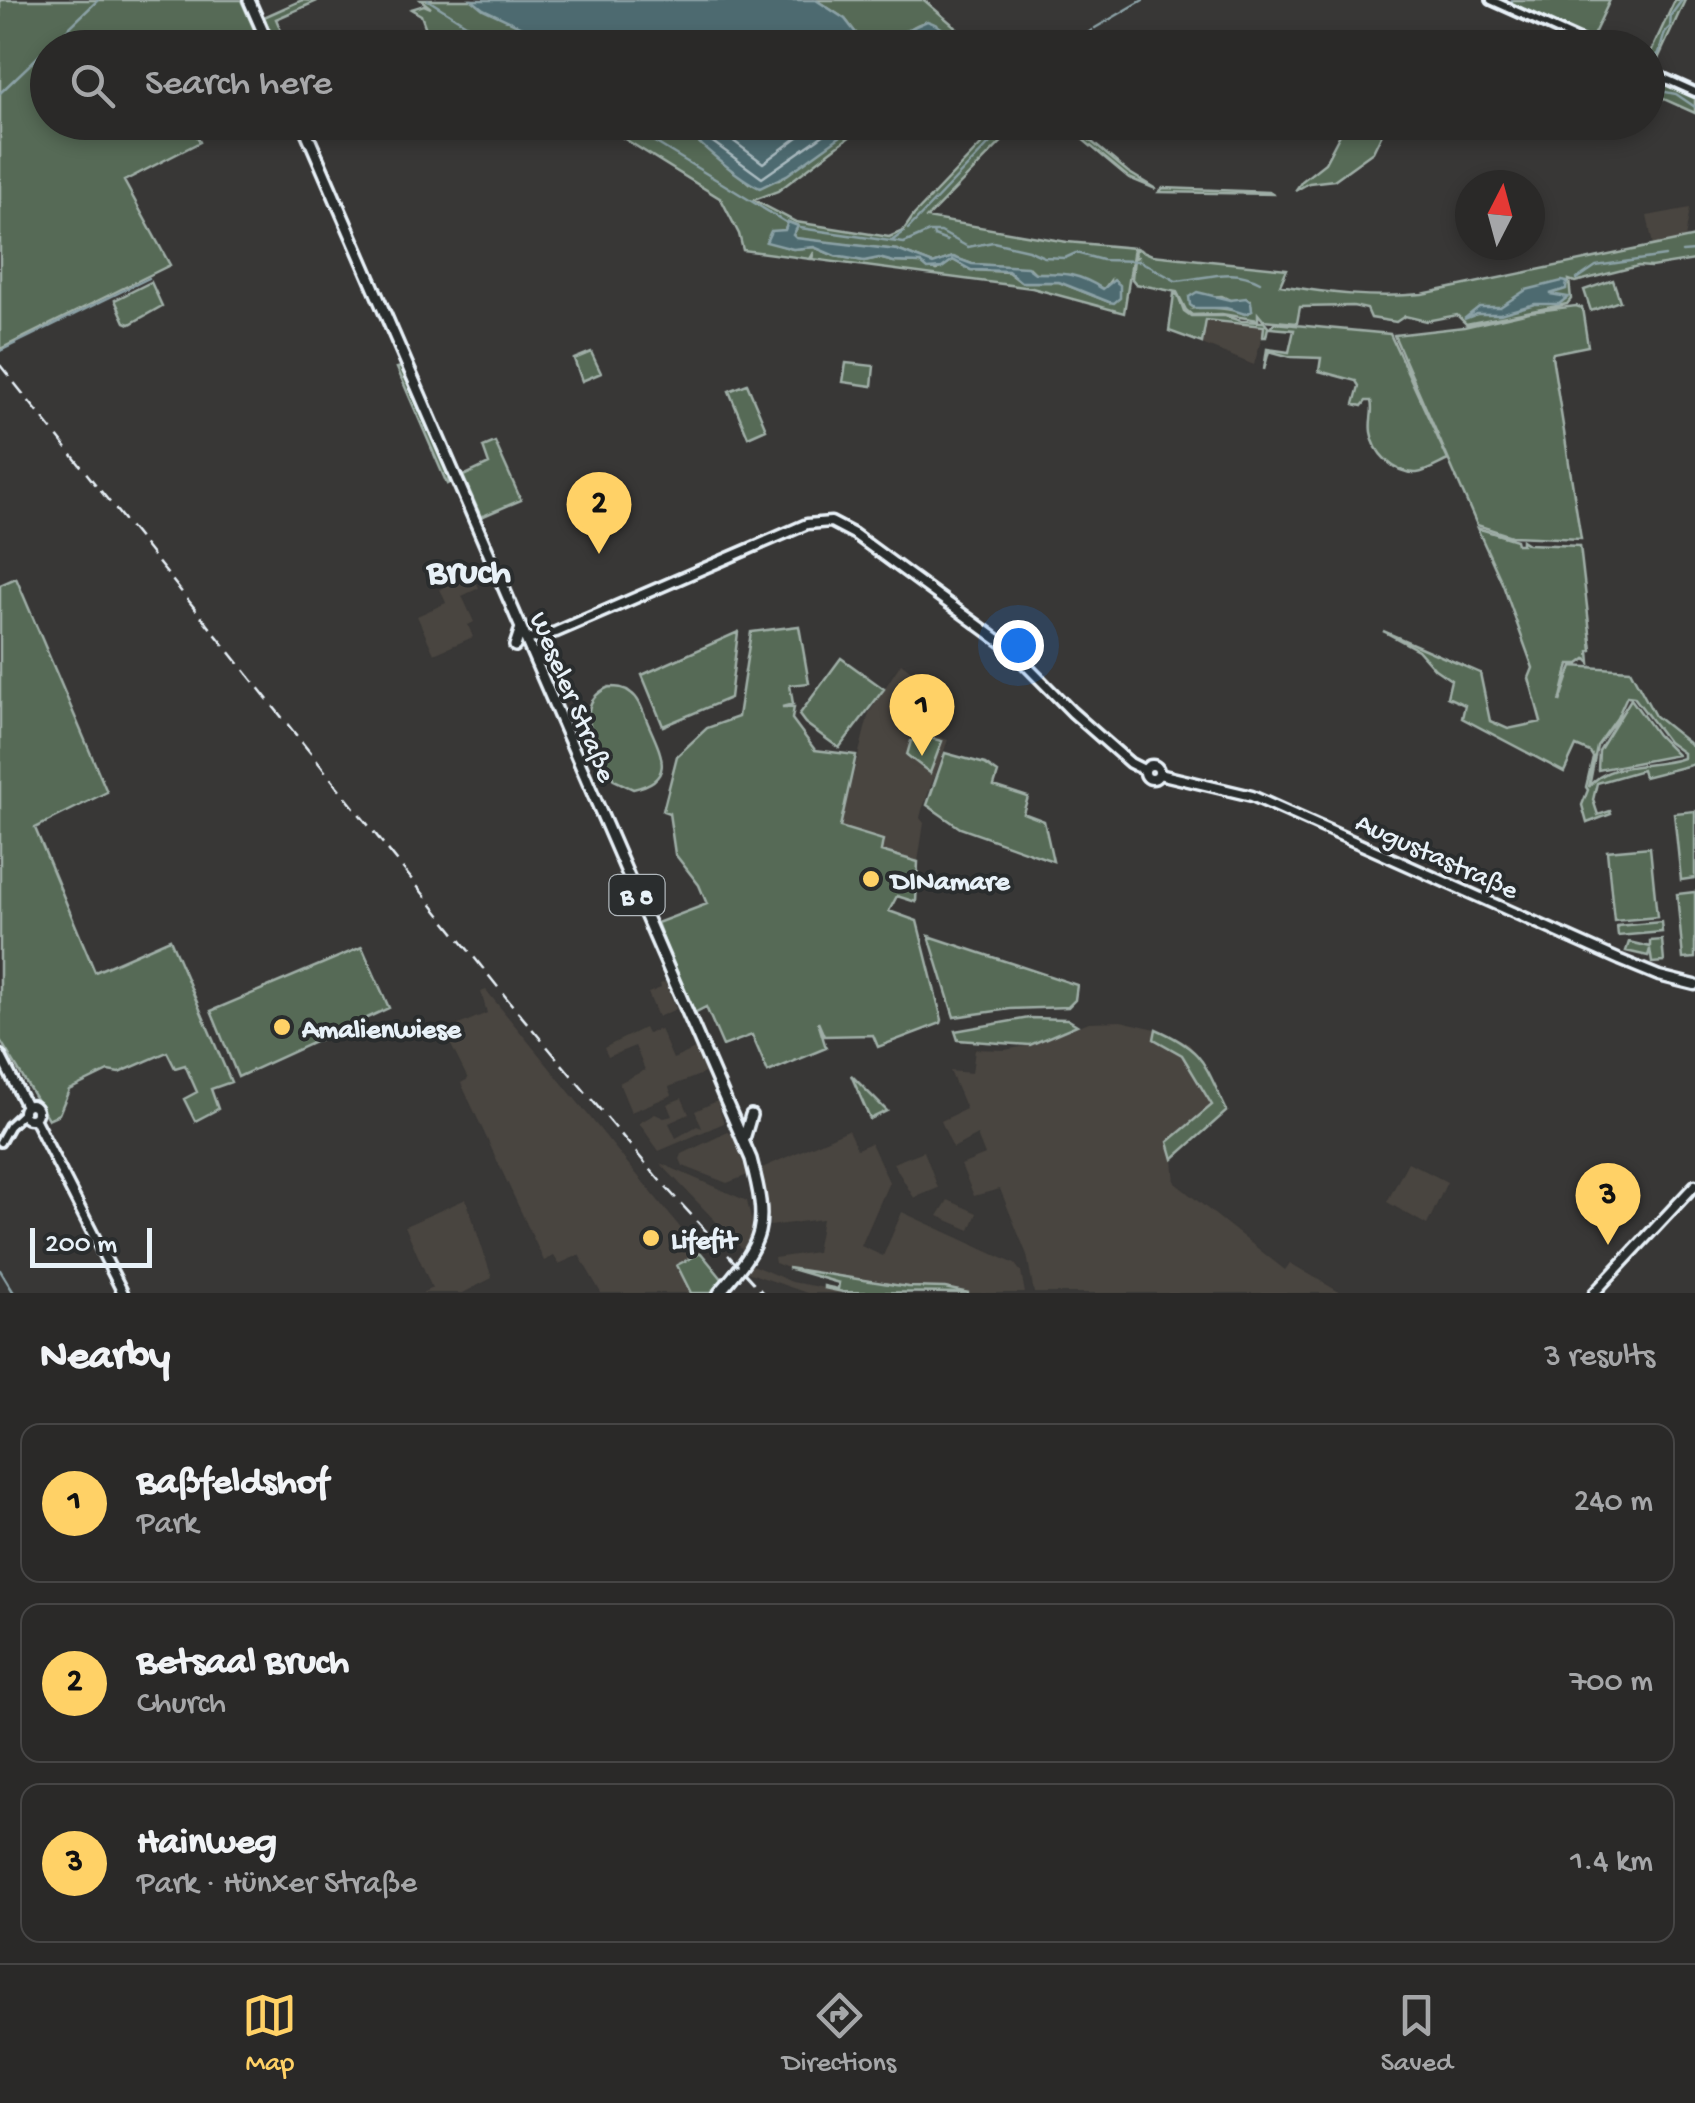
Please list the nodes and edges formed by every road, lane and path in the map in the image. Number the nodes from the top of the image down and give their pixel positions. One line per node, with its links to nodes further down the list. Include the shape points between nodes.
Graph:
1 (249, 0): 3 (main road)
2 (1491, 0): 4 (street)
3 (262, 30)
4 (1557, 30)
5 (1665, 79): 6 (street)
6 (1695, 92)
7 (310, 140): 8 (main road, Weseler Straße / B 8)
8 (522, 628): 11 (main road, Weseler Straße / B 8); 12 (main road)
9 (556, 632): 10 (main road); 11 (main road); 14 (main road, Augustastraße, via 807,524 831,522 1008,648 1149,779 1159,774 1252,796 1620,960)
10 (542, 641): 11 (main road); 13 (main road)
11 (528, 643): 13 (main road, Weseler Straße / B 8)
12 (515, 646)
13 (538, 664): 19 (main road, Weseler Straße / B 8)
14 (1695, 984)
15 (0, 1054): 16 (main road)
16 (26, 1111): 18 (street); 22 (main road)
17 (751, 1116): 19 (main road)
18 (0, 1142)
19 (744, 1142): 21 (main road, Weseler Straße / B 8, via 762,1224 752,1253)
20 (1695, 1185): 23 (main road)
21 (722, 1289)
22 (123, 1293)
23 (1594, 1293)

